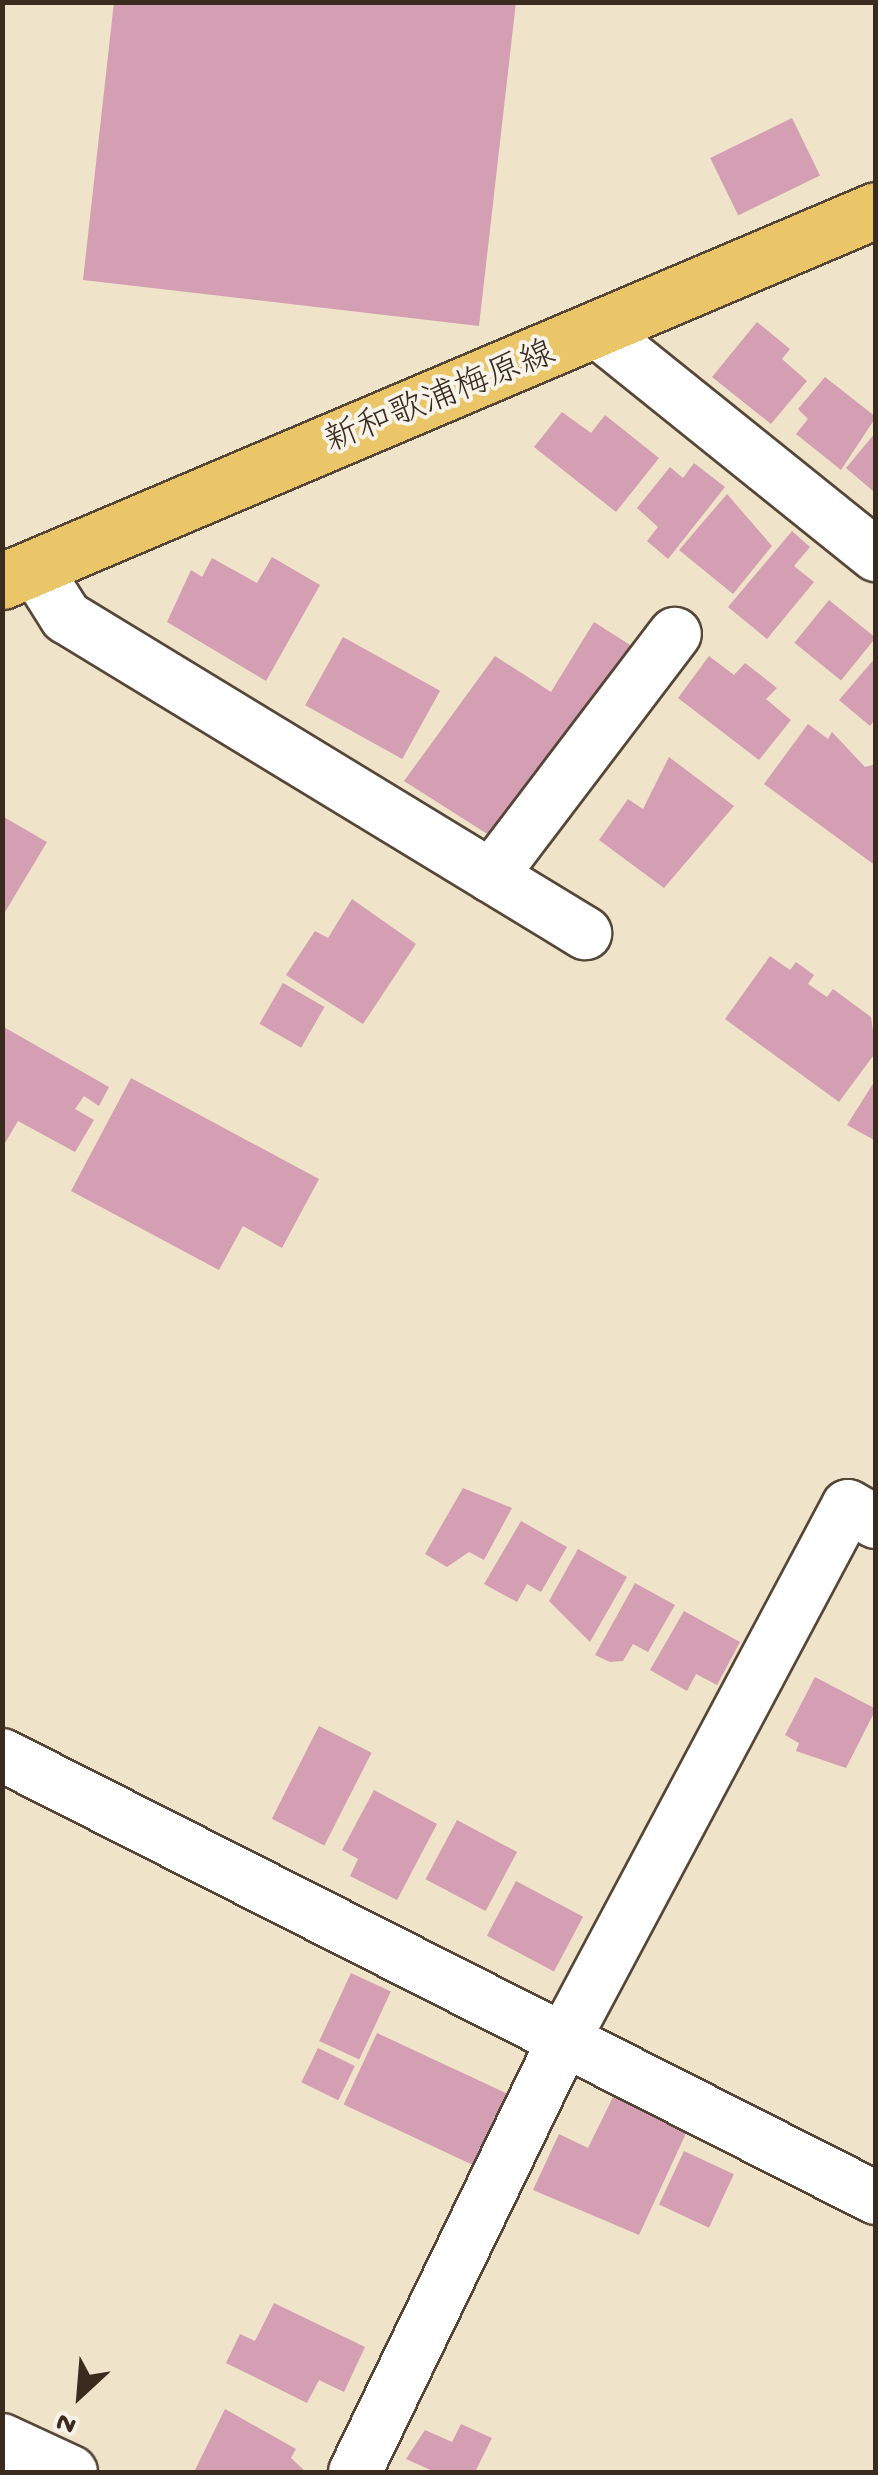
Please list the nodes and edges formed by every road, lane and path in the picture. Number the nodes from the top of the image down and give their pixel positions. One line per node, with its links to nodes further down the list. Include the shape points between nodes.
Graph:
1 (876, 210): 2 (main road, 新和歌浦梅原線)
2 (601, 334): 3 (street); 4 (main road, 新和歌浦梅原線)
3 (876, 554)
4 (19, 574): 6 (street, via 66,617)
5 (675, 634): 6 (street)
6 (491, 876): 7 (street)
7 (585, 933)
8 (876, 1522): 10 (street, via 848,1506)
9 (2, 1754): 10 (street)
10 (563, 2041): 11 (street); 14 (street)
11 (876, 2198)
12 (2, 2440): 13 (street)
13 (72, 2472)
14 (355, 2472)

